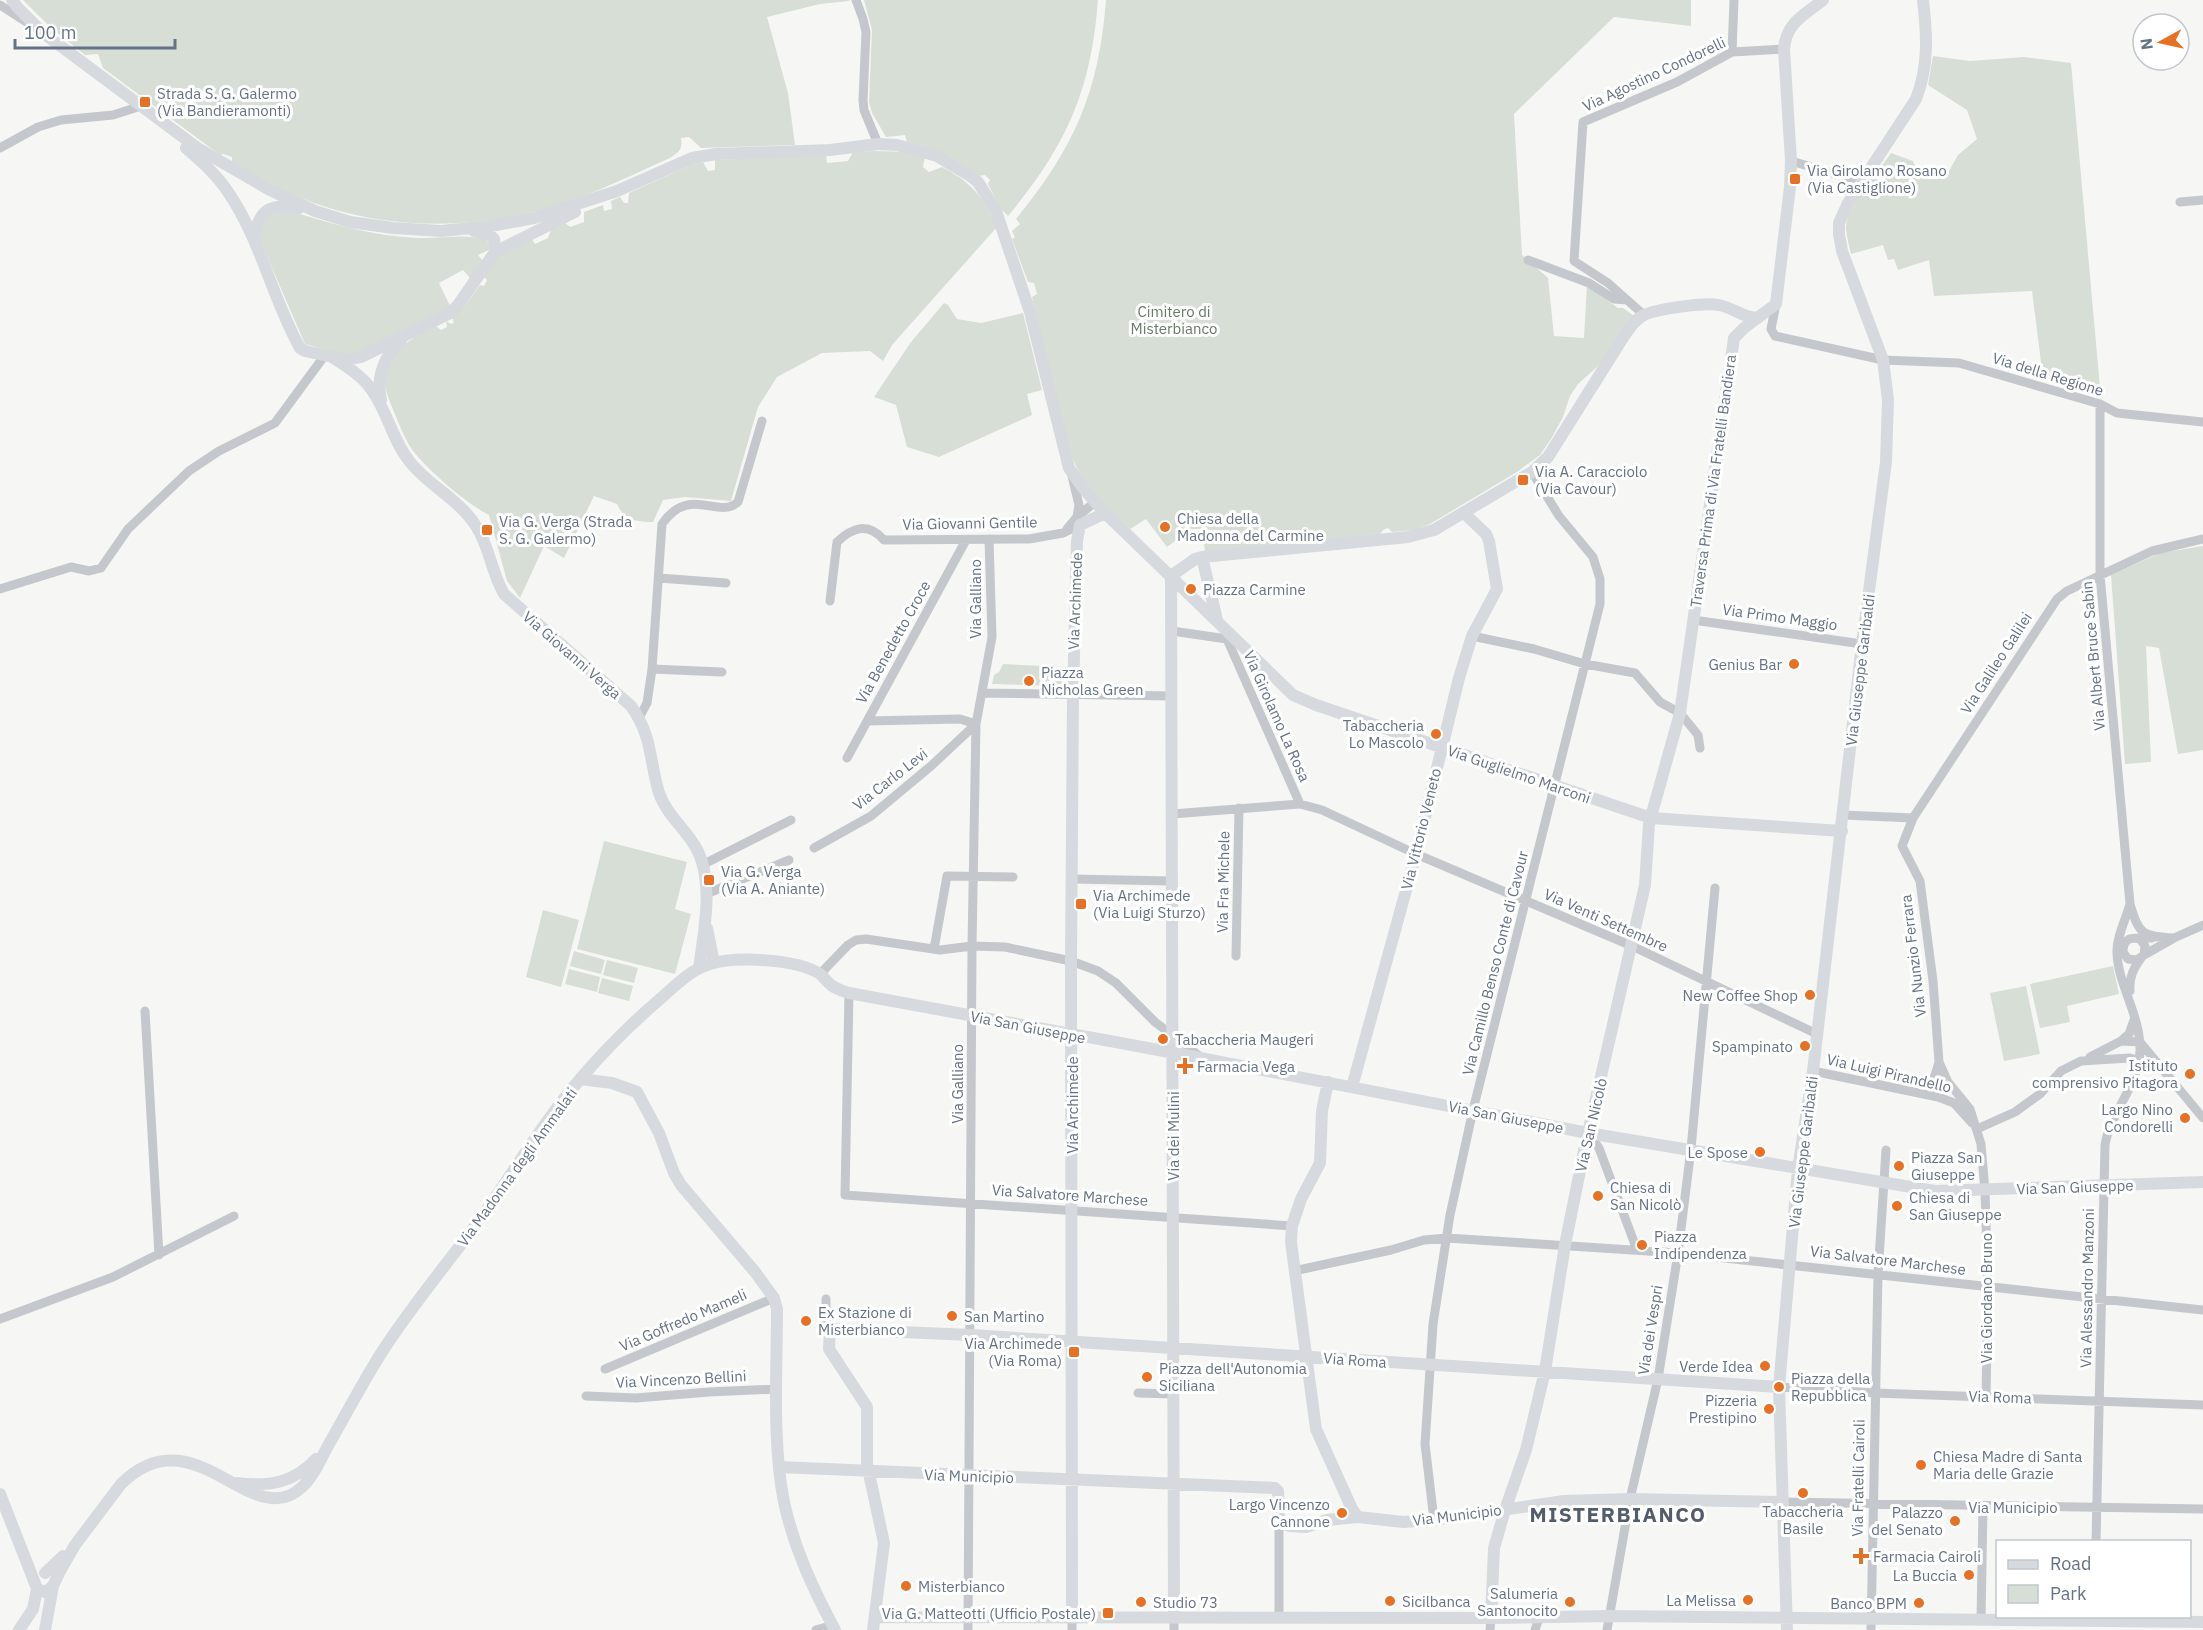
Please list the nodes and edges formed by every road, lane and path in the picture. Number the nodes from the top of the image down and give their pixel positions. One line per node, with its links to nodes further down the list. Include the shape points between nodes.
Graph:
1 (12, 0): 7 (street)
2 (856, 0): 11 (street, via 866,32 864,110)
3 (1734, 0): 9 (street)
4 (1923, 0): 14 (street, Via Giuseppe Garibaldi, via 1923,81 1916,99)
5 (1817, 2): 8 (street, via 1790,28)
6 (0, 5): 7 (street)
7 (43, 33): 10 (street)
8 (1784, 49): 9 (street, Via Agostino Condorelli); 13 (street)
9 (1732, 52): 23 (street, Via Agostino Condorelli, via 1677,82 1583,122 1574,261)
10 (144, 108): 12 (street, via 61,120 38,127); 18 (street, via 217,161); 20 (street, via 210,169 228,191)
11 (878, 144): 15 (street, via 703,155); 34 (street, via 937,156 969,175 986,194 1003,229 1030,312)
12 (0, 148)
13 (1791, 161): 14 (street); 24 (street)
14 (1863, 182): 29 (street, Via Giuseppe Garibaldi, via 1848,203 1839,223 1839,234)
15 (617, 191): 19 (street, via 534,218); 21 (street)
16 (2203, 200): 17 (street)
17 (2180, 202)
18 (315, 211): 19 (street, via 350,222 393,228); 20 (street, via 273,207 261,216)
19 (467, 229): 21 (street, via 490,235)
20 (254, 239): 28 (street, via 300,348)
21 (495, 252): 27 (street, via 450,313)
22 (1528, 260): 23 (street, via 1589,283 1614,299)
23 (1627, 300): 25 (street, Via Agostino Condorelli)
24 (1776, 304): 26 (street, Traversa Prima di Via Fratelli Bandiera); 29 (street, Via della Regione, via 1771,329 1775,336)
25 (1644, 315): 26 (street, via 1717,304 1747,318); 35 (street, via 1619,344 1548,457)
26 (1758, 318): 52 (street, Traversa Prima di Via Fratelli Bandiera, via 1734,338)
27 (406, 336): 28 (street, via 352,360); 31 (street, via 385,360 381,371 380,394)
28 (329, 356): 31 (street, Via Giovanni Verga, via 372,389); 50 (street, via 275,423 189,471 129,529 101,568 89,571 71,567)
29 (1883, 360): 30 (street, Via della Regione, via 1959,363); 57 (street, Via Giuseppe Garibaldi, via 1888,400 1886,462)
30 (2100, 404): 33 (street, Via della Regione, via 2117,412); 47 (street, Via Albert Bruce Sabin)
31 (385, 416): 65 (street, Via Giovanni Verga, via 411,464 472,518 504,594)
32 (762, 421): 48 (street, via 738,502 727,507 686,504 662,524)
33 (2203, 422)
34 (1069, 468): 36 (street, Via Guglielmo Marconi); 39 (street, via 1079,505)
35 (1532, 472): 38 (street); 58 (street, Via Camillo Benso Conte di Cavour, via 1599,570 1600,604)
36 (1095, 502): 37 (street, Via Guglielmo Marconi); 39 (street, Via Giovanni Gentile)
37 (1105, 513): 39 (street); 46 (street, Via Guglielmo Marconi)
38 (1464, 513): 45 (street, via 1434,530 1408,537); 56 (street, Via Vittorio Veneto, via 1486,534 1497,582)
39 (1078, 521): 40 (street, Via Giovanni Gentile); 44 (street, Via Archimede)
40 (1063, 533): 41 (street, Via Giovanni Gentile, via 1029,539); 44 (street)
41 (989, 539): 43 (street, Via Giovanni Gentile); 61 (street, Via Galliano, via 992,637)
42 (2203, 539): 47 (street, Via Galileo Galilei, via 2152,551)
43 (966, 540): 51 (street, Via Giovanni Gentile, via 884,540 868,529 850,530 837,542); 66 (street, Via Benedetto Croce)
44 (1077, 543): 62 (street, Via Archimede)
45 (1205, 557): 46 (street); 53 (street)
46 (1168, 573): 53 (street, Via Guglielmo Marconi); 55 (street, Via dei Mulini)
47 (2100, 576): 77 (street, Via Galileo Galilei, via 2067,591 2048,610); 91 (street, Via Albert Bruce Sabin)
48 (659, 578): 49 (street); 59 (street)
49 (726, 583)
50 (0, 589)
51 (830, 601)
52 (1693, 620): 57 (street, Via Primo Maggio); 64 (street, Via San Nicolò)
53 (1217, 622): 54 (street, Via Guglielmo Marconi)
54 (1227, 635): 55 (street); 68 (street, Via Guglielmo Marconi, via 1293,695); 72 (street, Via Girolamo La Rosa)
55 (1172, 636): 63 (street, Via dei Mulini)
56 (1472, 636): 58 (street); 68 (street, Via Vittorio Veneto)
57 (1862, 644): 75 (street, Via Giuseppe Garibaldi)
58 (1585, 664): 64 (street, via 1635,673 1660,702); 71 (street, Via Camillo Benso Conte di Cavour)
59 (652, 669): 60 (street); 65 (street, via 647,703)
60 (722, 672)
61 (982, 693): 62 (street); 67 (street, Via Galliano)
62 (1073, 695): 63 (street); 86 (street, Via Archimede)
63 (1172, 696): 74 (street, Via dei Mulini)
64 (1680, 713): 69 (street, via 1698,735); 76 (street, Via San Nicolò)
65 (639, 717): 83 (street, Via Giovanni Verga, via 650,744 660,796)
66 (867, 721): 67 (street, via 960,719); 70 (street, Via Benedetto Croce)
67 (976, 724): 80 (street, Via Carlo Levi, via 871,816); 84 (street, Via Galliano)
68 (1442, 748): 71 (street, Via Guglielmo Marconi); 81 (street, Via Vittorio Veneto)
69 (1700, 748)
70 (847, 758)
71 (1554, 786): 76 (street, Via Guglielmo Marconi); 90 (street, Via Camillo Benso Conte di Cavour)
72 (1300, 804): 73 (street, Via Venti Settembre); 81 (street, Via Venti Settembre, via 1322,810)
73 (1239, 808): 74 (street, Via Venti Settembre); 100 (street, Via Fra Michele)
74 (1172, 814): 87 (street, Via dei Mulini)
75 (1843, 814): 77 (street); 79 (street, Via Giuseppe Garibaldi)
76 (1651, 818): 79 (street, Via Guglielmo Marconi); 97 (street, Via San Nicolò, via 1645,885)
77 (1913, 818): 120 (street, Via Nunzio Ferrara, via 1902,846 1920,881)
78 (791, 820): 83 (street)
79 (1842, 831): 112 (street, Via Giuseppe Garibaldi)
80 (814, 848)
81 (1416, 854): 90 (street, Via Venti Settembre); 125 (street, Via Vittorio Veneto)
82 (789, 860): 89 (street)
83 (704, 864): 89 (street, Via Giovanni Verga)
84 (973, 876): 85 (street); 96 (street, Via Galliano); 99 (street, via 947,876)
85 (1013, 877)
86 (1072, 879): 87 (street); 101 (street, Via Archimede)
87 (1172, 881): 113 (street, Via dei Mulini)
88 (1715, 888): 105 (street, Via dei Vespri)
89 (706, 894): 92 (street, Via Giovanni Verga)
90 (1525, 901): 97 (street, Via Venti Settembre); 127 (street, Via Camillo Benso Conte di Cavour)
91 (2130, 904): 95 (street); 98 (street)
92 (706, 920): 102 (street); 103 (street)
93 (2203, 925): 94 (street)
94 (2174, 938): 95 (street); 95 (street, via 2156,938)
95 (2143, 945): 98 (street, via 2131,938); 98 (street, via 2132,960); 107 (street, via 2129,981)
96 (972, 946): 99 (street); 101 (street, via 1005,946); 109 (street, Via Galliano)
97 (1632, 946): 105 (street, Via Venti Settembre); 130 (street, Via San Nicolò)
98 (2121, 948): 107 (street, via 2120,970)
99 (934, 950): 104 (street, via 856,940)
100 (1236, 956)
101 (1071, 962): 111 (street, Via Archimede); 113 (street, via 1098,971 1116,983)
102 (714, 963): 103 (street, Via San Giuseppe); 104 (street, Via San Giuseppe, via 772,960)
103 (699, 968): 123 (street, via 648,1009)
104 (820, 974): 106 (street, Via San Giuseppe, via 831,986)
105 (1705, 980): 112 (street, Via Venti Settembre); 131 (street, Via dei Vespri)
106 (849, 993): 109 (street, Via San Giuseppe); 138 (street, Via Salvatore Marchese, via 845,1195)
107 (2130, 999): 110 (street)
108 (145, 1011): 147 (street)
109 (972, 1017): 111 (street, Via San Giuseppe); 138 (street, Via Galliano)
110 (2135, 1017): 114 (street, via 2130,1034); 115 (street)
111 (1072, 1035): 116 (street, Via San Giuseppe); 139 (street, Via Archimede)
112 (1817, 1035): 122 (street, Via Giuseppe Garibaldi)
113 (1173, 1036): 116 (street, Via dei Mulini); 117 (street)
114 (2121, 1041): 115 (street); 118 (street)
115 (2140, 1042): 119 (street, Via Alessandro Manzoni); 121 (street)
116 (1173, 1053): 117 (street, Via San Giuseppe); 141 (street, Via dei Mulini)
117 (1203, 1059): 124 (street, Via San Giuseppe)
118 (2081, 1060): 119 (street); 129 (street, via 2061,1071 2015,1112)
119 (2139, 1060): 121 (street); 136 (street, Via Alessandro Manzoni, via 2121,1109 2107,1132)
120 (1940, 1062): 126 (street, Via Nunzio Ferrara); 129 (street, Via Giordano Bruno, via 1948,1082 1970,1109)
121 (2158, 1066): 128 (street)
122 (1813, 1071): 126 (street, Via Luigi Pirandello); 133 (street, Via Giuseppe Garibaldi)
123 (580, 1079): 152 (street, Via Madonna degli Ammalati, via 612,1083 637,1092 681,1185); 192 (street, Via Madonna degli Ammalati, via 381,1354 301,1488 285,1497 250,1494 186,1461 165,1460 128,1477)
124 (1328, 1082): 125 (street, Via San Giuseppe); 142 (street, via 1322,1111 1320,1162)
125 (1352, 1087): 127 (street, Via San Giuseppe)
126 (1929, 1095): 129 (street, Via Luigi Pirandello, via 1954,1103)
127 (1473, 1110): 130 (street, Via San Giuseppe); 143 (street, Via Camillo Benso Conte di Cavour)
128 (2203, 1118)
129 (1977, 1129): 137 (street, Via Giordano Bruno)
130 (1588, 1133): 131 (street, Via San Giuseppe); 144 (street, Via San Nicolò); 145 (street, via 1599,1148)
131 (1691, 1149): 133 (street, Via San Giuseppe); 146 (street, Via dei Vespri)
132 (1886, 1150): 134 (street, Via Fratelli Cairoli)
133 (1798, 1169): 134 (street, Via San Giuseppe); 148 (street, Via Giuseppe Garibaldi)
134 (1883, 1182): 137 (street, Via San Giuseppe, via 1935,1191); 150 (street, Via Fratelli Cairoli)
135 (2203, 1182): 136 (street, Via San Giuseppe)
136 (2103, 1185): 137 (street, Via San Giuseppe); 154 (street, Via Alessandro Manzoni)
137 (1985, 1191): 151 (street, Via Giordano Bruno)
138 (972, 1203): 139 (street, Via Salvatore Marchese); 158 (street, Via Galliano)
139 (1071, 1209): 141 (street, Via Salvatore Marchese); 159 (street, Via Archimede)
140 (234, 1216): 147 (street)
141 (1172, 1218): 142 (street, Via Salvatore Marchese); 160 (street, Via dei Mulini)
142 (1292, 1226): 149 (street)
143 (1447, 1238): 144 (street); 149 (street); 162 (street, Via Camillo Benso Conte di Cavour)
144 (1565, 1245): 145 (street, Via Salvatore Marchese); 164 (street, Via San Nicolò)
145 (1637, 1250): 146 (street, Via Salvatore Marchese)
146 (1678, 1253): 148 (street, Via Salvatore Marchese); 165 (street, Via dei Vespri)
147 (159, 1254): 156 (street, via 113,1277)
148 (1790, 1263): 150 (street, Via Salvatore Marchese); 166 (street, Via Giuseppe Garibaldi)
149 (1294, 1271): 161 (street)
150 (1878, 1274): 151 (street, Via Salvatore Marchese); 169 (street, Via Fratelli Cairoli)
151 (1988, 1287): 154 (street, Via Salvatore Marchese); 172 (street, Via Giordano Bruno)
152 (774, 1298): 163 (street, Via Goffredo Mameli); 167 (street)
153 (826, 1299): 157 (street, via 826,1321)
154 (2102, 1299): 155 (street, Via Salvatore Marchese); 173 (street, Via Alessandro Manzoni)
155 (2203, 1310)
156 (0, 1318)
157 (835, 1330): 158 (street, Via Roma); 176 (street, via 829,1349 867,1407)
158 (971, 1335): 159 (street, Via Roma); 177 (street, Via Galliano)
159 (1071, 1342): 160 (street, Via Roma); 178 (street, Via Archimede)
160 (1173, 1348): 161 (street, Via Roma); 170 (street, Via dei Mulini)
161 (1307, 1357): 162 (street, Via Roma); 188 (street, via 1316,1429)
162 (1430, 1364): 164 (street, Via Roma); 189 (street, Via Camillo Benso Conte di Cavour, via 1425,1454)
163 (605, 1369)
164 (1545, 1371): 165 (street, Via Roma); 187 (street, Via San Nicolò, via 1526,1450)
165 (1658, 1379): 166 (street, Via Roma); 181 (street, Via dei Vespri)
166 (1779, 1387): 169 (street, Via Roma); 182 (street)
167 (777, 1389): 171 (street, Via Vincenzo Bellini, via 636,1398); 175 (street)
168 (1138, 1393): 170 (street)
169 (1875, 1393): 172 (street, Via Roma); 183 (street, Via Fratelli Cairoli)
170 (1173, 1394): 179 (street, Via dei Mulini)
171 (586, 1396)
172 (1986, 1396): 173 (street, Via Roma)
173 (2099, 1401): 174 (street, Via Roma); 185 (street, Via Alessandro Manzoni)
174 (2203, 1404)
175 (779, 1467): 176 (street, Via Municipio); 211 (street, via 784,1502 799,1553)
176 (869, 1472): 177 (street, Via Municipio); 201 (street, via 884,1543)
177 (969, 1475): 178 (street, Via Municipio); 202 (street, Via Galliano)
178 (1071, 1480): 179 (street, Via Municipio); 203 (street, Via Archimede)
179 (1173, 1484): 190 (street, Via Municipio, via 1275,1488); 204 (street, Via dei Mulini)
180 (0, 1494): 193 (street)
181 (1630, 1499): 182 (street, Via Municipio); 187 (street, Via Municipio, via 1564,1501); 197 (street, Via dei Vespri)
182 (1783, 1502): 183 (street, Via Municipio); 208 (street)
183 (1872, 1504): 184 (street, Via Municipio); 209 (street, Via Fratelli Cairoli)
184 (1983, 1507): 185 (street, Via Municipio); 210 (street)
185 (2096, 1507): 186 (street, Via Municipio); 191 (street, Via Alessandro Manzoni)
186 (2203, 1509)
187 (1505, 1510): 189 (street, Via Municipio); 206 (street, Via San Nicolò, via 1494,1548)
188 (1358, 1517): 189 (street, Via Municipio, via 1403,1522); 190 (street, Via Municipio, via 1306,1527)
189 (1434, 1520)
190 (1279, 1522): 198 (street)
191 (2096, 1540)
192 (75, 1545): 194 (street); 195 (street)
193 (25, 1558): 194 (street); 196 (street)
194 (44, 1573): 195 (street, via 51,1576); 196 (street, via 36,1580)
195 (53, 1585): 196 (street, via 49,1591); 213 (street)
196 (37, 1588): 212 (street, via 33,1609); 213 (street, via 45,1606)
197 (1610, 1617): 207 (street); 208 (street); 215 (street, Via dei Vespri)
198 (1279, 1618): 204 (street); 205 (street)
199 (2096, 1622): 200 (street); 210 (street)
200 (2203, 1622)
201 (874, 1624): 202 (street)
202 (968, 1624): 203 (street)
203 (1072, 1624): 204 (street)
204 (1174, 1624)
205 (1336, 1624): 206 (street)
206 (1490, 1624): 207 (street)
207 (1537, 1624)
208 (1787, 1624): 209 (street)
209 (1871, 1624): 210 (street)
210 (1981, 1625)
211 (834, 1628): 214 (street)
212 (19, 1630)
213 (45, 1630)
214 (816, 1630)
215 (1607, 1630)

